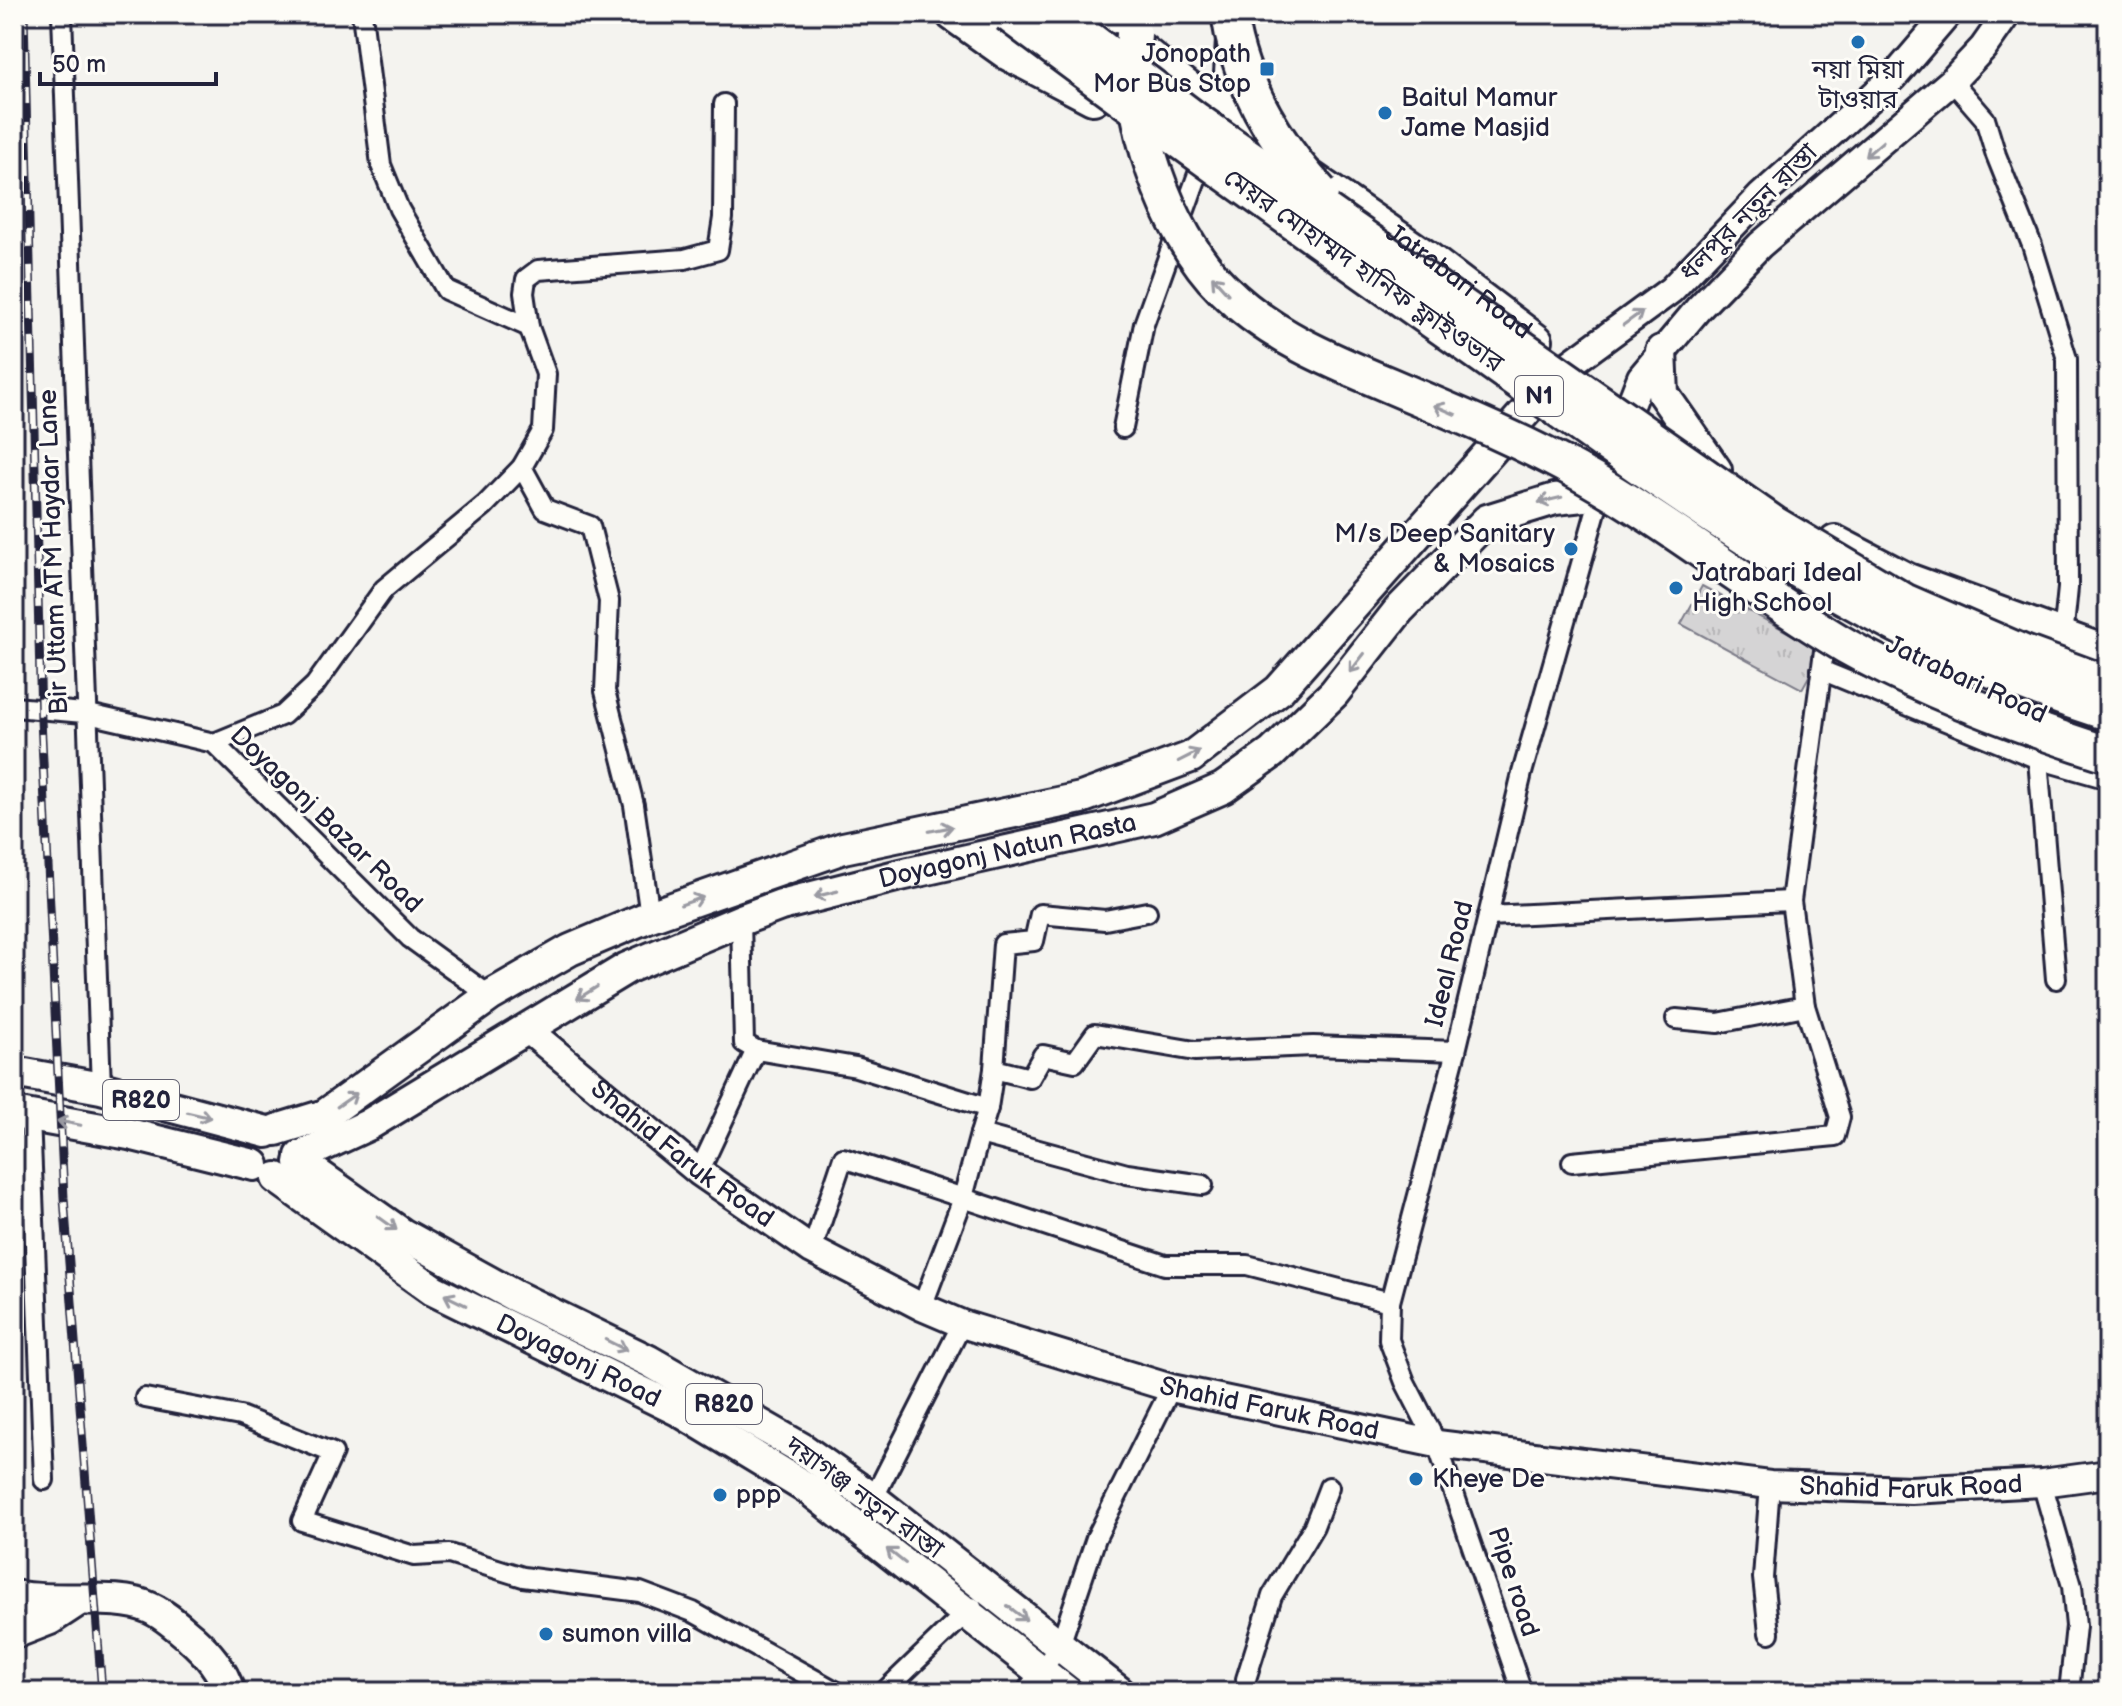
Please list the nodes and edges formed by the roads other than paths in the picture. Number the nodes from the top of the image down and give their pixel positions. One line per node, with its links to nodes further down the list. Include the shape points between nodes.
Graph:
1 (62, 14): 39 (street, Bir Uttam ATM Haydar Lane)
2 (362, 14): 18 (street, via 381,165 399,209 446,290)
3 (1008, 14): 40 (highway, মেয়র মোহাম্মদ হানিফ ফ্লাইওভার / N1, bridge, via 1716,521 1826,590 1907,632)
4 (1056, 14): 15 (highway, মেয়র মোহাম্মদ হানিফ ফ্লাইওভার / N1, bridge)
5 (1229, 14): 17 (highway, মেয়র মোহাম্মদ হানিফ ফ্লাইওভার, bridge, via 1252,93 1278,139)
6 (1236, 14): 15 (main road, via 1229,91)
7 (1948, 14): 11 (main road, ধলপুর নতুন রাস্তা)
8 (2007, 14): 12 (main road, ধলপুর নতুন রাস্তা)
9 (1105, 15): 13 (main road); 15 (highway, bridge, via 1150,72); 43 (highway, one-way to 9, bridge, via 1948,694 1848,647 1576,471 1347,368 1261,322 1203,266 1164,195 1140,122 1132,60)
10 (971, 18): 13 (highway, via 1009,53)
11 (1901, 70): 12 (main road); 20 (main road, ধলপুর নতুন রাস্তা, one-way to 11, via 1671,290 1760,197)
12 (1942, 90): 19 (main road, ধলপুর নতুন রাস্তা, one-way to 19, via 1760,245); 33 (street, via 1985,119 2067,359 2068,588)
13 (1101, 103): 16 (main road, Jatrabari Road)
14 (724, 104): 18 (street, via 718,250 685,259 538,270 526,279)
15 (1217, 119): 16 (main road, via 1207,110 1187,118 1177,137); 16 (main road, via 1240,145 1230,164 1210,173); 17 (highway, মেয়র মোহাম্মদ হানিফ ফ্লাইওভার / N1, bridge); 20 (main road, Jatrabari Road, via 1425,255)
16 (1191, 165): 21 (main road, Jatrabari Road); 23 (street, via 1144,324)
17 (1353, 229): 31 (highway, মেয়র মোহাম্মদ হানিফ ফ্লাইওভার / N1, bridge, via 1704,479)
18 (529, 327): 25 (street, via 546,374 545,402 543,430)
19 (1661, 351): 22 (main road, ধলপুর নতুন রাস্তা); 26 (main road, via 1660,383 1667,403)
20 (1570, 364): 21 (main road, Doyagonj Natun Rasta); 22 (main road, Jatrabari Road)
21 (1535, 401): 24 (main road, Jatrabari Road); 29 (main road, Doyagonj Natun Rasta)
22 (1628, 406): 24 (main road, ধলপুর নতুন রাস্তা); 26 (main road, Jatrabari Road)
23 (1123, 428)
24 (1611, 458): 27 (street, Ideal Road); 28 (main road, Jatrabari Road)
25 (522, 467): 42 (street, via 384,589 315,685 283,715); 48 (street, via 545,509 590,526 609,601 605,691 634,805)
26 (1716, 470): 33 (main road, Jatrabari Road, via 1860,556)
27 (1602, 492): 28 (main road, Doyagonj Natun Rasta); 30 (main road, Doyagonj Natun Rasta, one-way to 30, via 1508,510); 49 (street, Ideal Road, via 1522,773)
28 (1655, 492): 32 (main road, Jatrabari Road)
29 (1447, 501): 30 (main road); 48 (main road, Doyagonj Natun Rasta, one-way to 29, via 843,848 1081,798 1191,757 1279,690)
30 (1476, 531): 50 (main road, Doyagonj Natun Rasta, one-way to 50, via 1399,610 1334,693 1272,753 1223,788 1154,818 896,876)
31 (1904, 601): 35 (highway, bridge); 37 (highway, মেয়র মোহাম্মদ হানিফ ফ্লাইওভার / N1, bridge)
32 (1829, 612): 36 (street); 41 (main road, Jatrabari Road, via 1935,670)
33 (2063, 637): 34 (main road, Jatrabari Road)
34 (2108, 652)
35 (2108, 667)
36 (1821, 670): 44 (street); 46 (street)
37 (2108, 684)
38 (14, 707): 39 (street, Doyagonj Bazar Road)
39 (84, 713): 42 (street, Doyagonj Bazar Road); 61 (street, Bir Uttam ATM Haydar Lane)
40 (2108, 713)
41 (2108, 740)
42 (214, 743): 53 (street, Doyagonj Bazar Road, via 410,938)
43 (2108, 754)
44 (2038, 759): 45 (street); 52 (street)
45 (2108, 779)
46 (1791, 901): 49 (street); 54 (street)
47 (1147, 912): 59 (street, via 1105,920 1040,914 1034,941 1003,944)
48 (650, 916): 51 (main road); 53 (main road, Doyagonj Natun Rasta, via 570,950)
49 (1488, 916): 58 (street, Ideal Road)
50 (741, 920): 51 (main road, Doyagonj Natun Rasta); 57 (street, via 744,1043)
51 (661, 953): 56 (main road, Doyagonj Natun Rasta, one-way to 56, via 627,968)
52 (2056, 979)
53 (490, 996): 56 (main road); 64 (main road, Doyagonj Natun Rasta, one-way to 53, via 325,1115)
54 (1805, 1006): 55 (street, via 1718,1023); 67 (street, via 1840,1117 1835,1136)
55 (1676, 1019)
56 (528, 1030): 66 (main road, Doyagonj Natun Rasta); 69 (main road, Shahid Faruk Road)
57 (756, 1050): 62 (street, via 856,1067); 69 (street)
58 (1456, 1051): 59 (street, via 1313,1046 1195,1051 1095,1034 1075,1062 1043,1055 1030,1078); 74 (street, Ideal Road)
59 (994, 1069): 62 (street)
60 (14, 1072): 61 (main road, R820)
61 (101, 1088): 64 (main road, R820, one-way to 64)
62 (988, 1108): 65 (street)
63 (22, 1114): 68 (main road, R820, one-way to 63); 81 (street)
64 (272, 1131): 68 (main road, via 294,1137); 68 (main road, via 254,1145)
65 (980, 1134): 70 (street, via 1127,1174); 72 (street)
66 (342, 1138): 68 (main road, Doyagonj Natun Rasta); 71 (main road, via 334,1154)
67 (1572, 1162)
68 (283, 1165): 71 (main road, দয়াগঞ্জ নতুন রাস্তা / R820); 86 (main road, Doyagonj Road / R820, one-way to 68, via 678,1410 433,1290)
69 (699, 1172): 73 (main road, Shahid Faruk Road)
70 (1203, 1185)
71 (341, 1190): 85 (main road, দয়াগঞ্জ নতুন রাস্তা / R820, one-way to 85, via 402,1234 649,1361 801,1448)
72 (962, 1201): 73 (street, via 843,1158); 74 (street, via 1165,1265 1247,1265); 75 (street)
73 (812, 1250): 75 (main road, Shahid Faruk Road)
74 (1390, 1302): 79 (street, Ideal Road, via 1389,1340)
75 (922, 1307): 76 (main road, Shahid Faruk Road)
76 (962, 1324): 77 (main road, Shahid Faruk Road); 85 (street)
77 (1171, 1388): 79 (main road, Shahid Faruk Road); 93 (street, via 1096,1538)
78 (145, 1398): 97 (street, via 240,1416 333,1453 302,1521 414,1556 449,1554 523,1577 640,1592 693,1612)
79 (1437, 1444): 83 (main road, Shahid Faruk Road); 101 (street, Pipe road)
80 (2108, 1474): 82 (main road, Shahid Faruk Road)
81 (44, 1480)
82 (2042, 1483): 83 (main road, Shahid Faruk Road, via 1911,1490); 102 (street, via 2072,1586 2076,1626)
83 (1770, 1485): 92 (street, via 1763,1578)
84 (1329, 1487): 94 (street, via 1314,1526 1272,1596)
85 (873, 1499): 86 (main road, দয়াগঞ্জ নতুন রাস্তা / R820)
86 (948, 1578): 87 (main road, দয়াগঞ্জ নতুন রাস্তা / R820); 90 (main road, Doyagonj Road / R820)
87 (988, 1591): 90 (street); 93 (main road, দয়াগঞ্জ নতুন রাস্তা / R820, one-way to 93)
88 (14, 1596): 89 (main road)
89 (76, 1602): 91 (main road); 96 (main road, via 123,1601 152,1608 209,1655)
90 (967, 1613): 95 (main road, Doyagonj Road / R820); 98 (street)
91 (14, 1633)
92 (1769, 1633)
93 (1060, 1645): 95 (street); 100 (main road, দয়াগঞ্জ নতুন রাস্তা / R820)
94 (1246, 1679)
95 (1034, 1682): 99 (main road, Doyagonj Road / R820)
96 (229, 1692)
97 (837, 1692)
98 (884, 1692)
99 (1067, 1692)
100 (1119, 1692)
101 (1522, 1692)
102 (2069, 1692)

